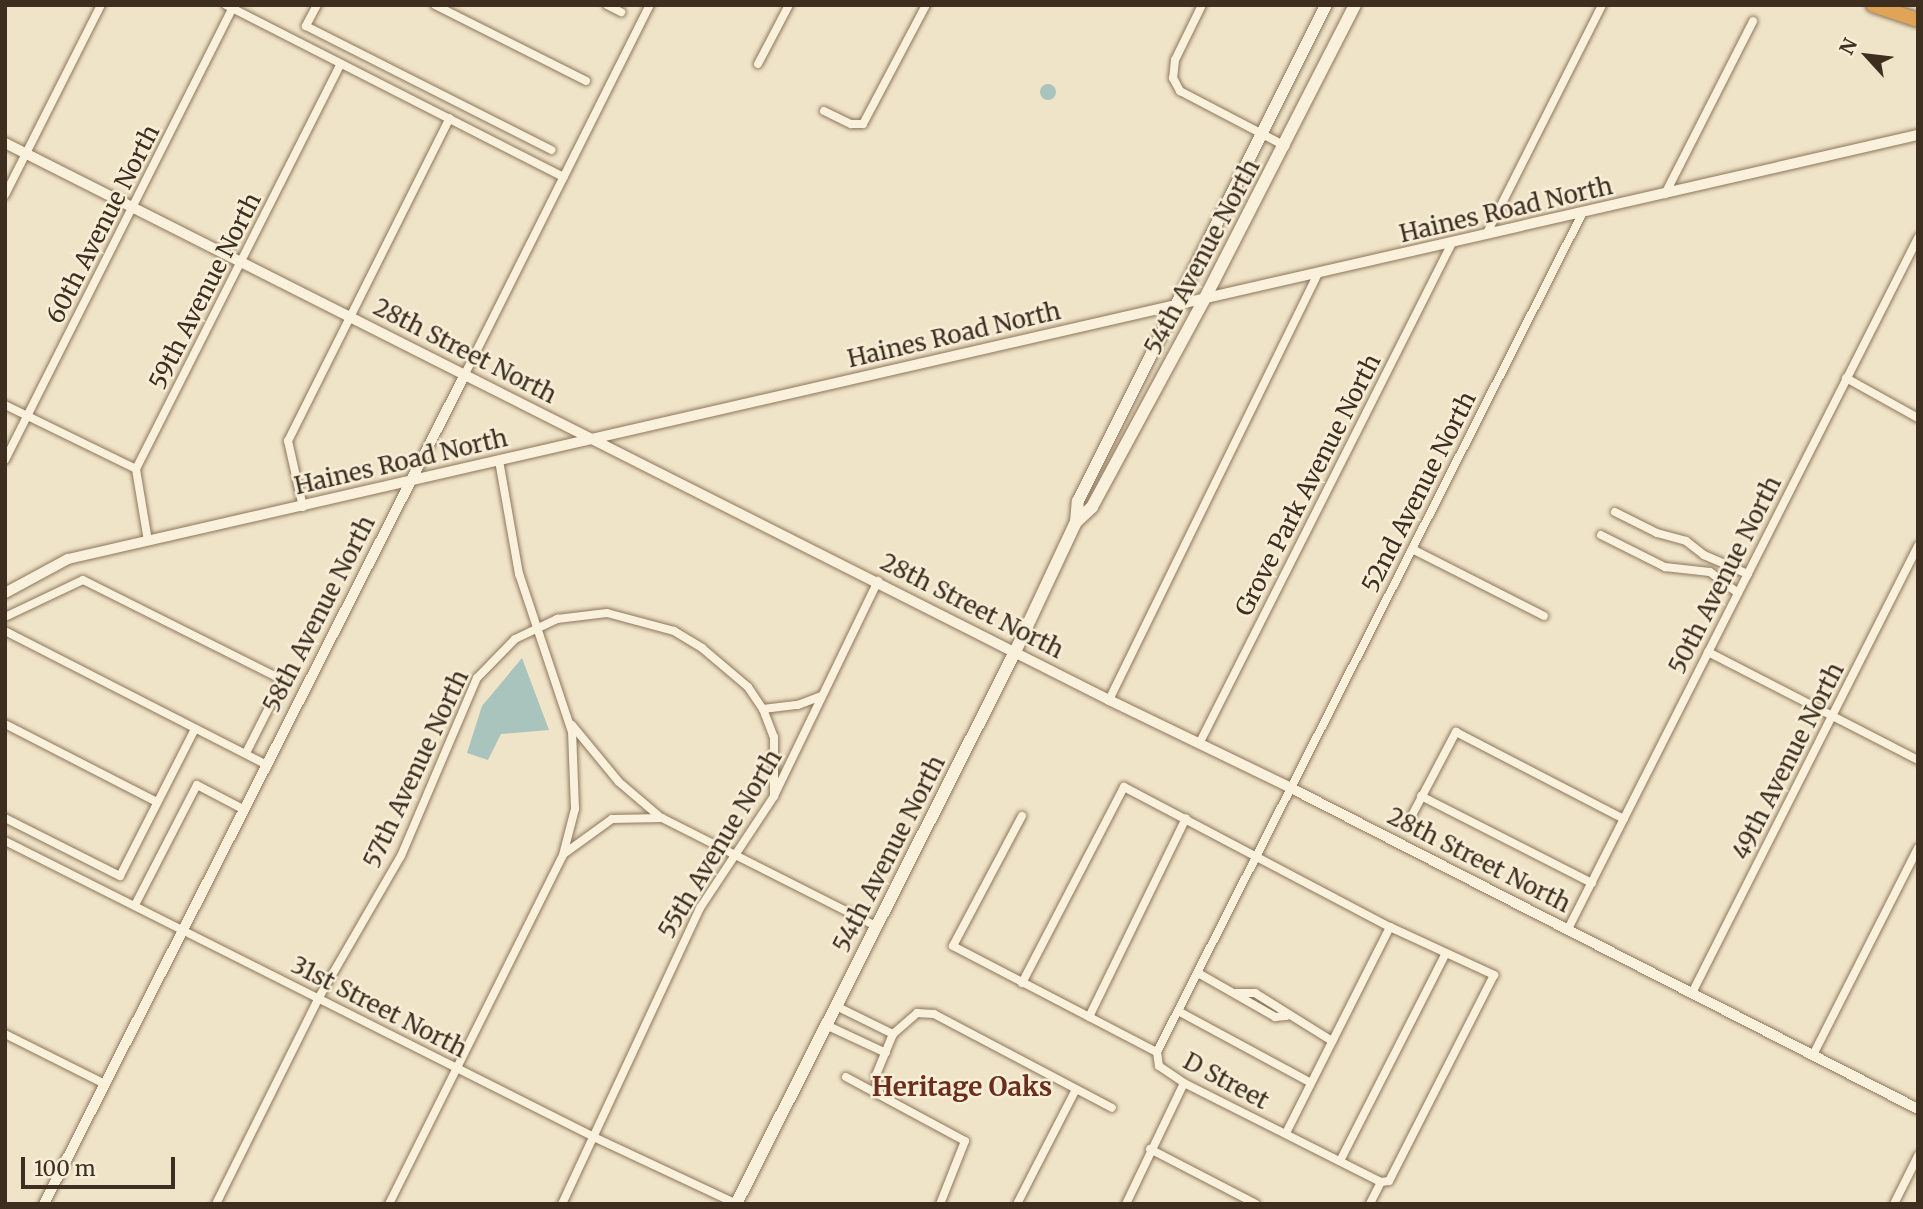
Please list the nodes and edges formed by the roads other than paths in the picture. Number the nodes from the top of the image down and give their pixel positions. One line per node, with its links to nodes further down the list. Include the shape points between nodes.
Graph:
1 (102, 5): 29 (street)
2 (317, 5): 28 (street, via 306,26)
3 (435, 5): 21 (street)
4 (607, 5): 15 (street)
5 (650, 5): 30 (street, 58th Avenue North)
6 (789, 5): 20 (street)
7 (926, 5): 22 (street, via 867,119 859,126)
8 (1202, 5): 24 (street, via 1175,60 1173,78 1180,91)
9 (1326, 5): 24 (main road, 54th Avenue North)
10 (1355, 5): 27 (main road, 54th Avenue North)
11 (1602, 5): 35 (street)
12 (1873, 5): 17 (highway)
13 (1904, 5): 16 (highway)
14 (231, 6): 19 (street); 33 (street, 60th Avenue North)
15 (621, 12)
16 (1918, 13)
17 (1918, 20)
18 (1753, 21): 31 (street)
19 (341, 64): 23 (street); 38 (street, 59th Avenue North)
20 (758, 64)
21 (586, 81)
22 (824, 111)
23 (450, 118): 30 (street); 42 (street)
24 (1262, 134): 27 (street); 41 (main road, 54th Avenue North)
25 (1918, 135): 31 (street, Haines Road North)
26 (5, 143): 29 (street, 28th Street North)
27 (1285, 146): 40 (main road, 54th Avenue North)
28 (551, 150)
29 (26, 153): 32 (street); 33 (street, 28th Street North)
30 (564, 177): 43 (street, 58th Avenue North)
31 (1665, 194): 34 (street, Haines Road North)
32 (5, 195)
33 (133, 208): 38 (street, 28th Street North); 46 (street, 60th Avenue North)
34 (1582, 214): 35 (street, Haines Road North); 59 (street, 52nd Avenue North)
35 (1487, 233): 37 (street, Haines Road North)
36 (1918, 238): 44 (street, 50th Avenue North)
37 (1452, 243): 39 (street, Haines Road North); 77 (street, Grove Park Avenue North)
38 (241, 262): 42 (street, 28th Street North); 51 (street, 59th Avenue North)
39 (1318, 273): 40 (street, Haines Road North); 71 (street)
40 (1204, 300): 41 (street, Haines Road North); 55 (main road, 54th Avenue North, via 1091,507)
41 (1179, 304): 48 (street, Haines Road North); 55 (main road, 54th Avenue North, via 1078,501)
42 (351, 316): 43 (street, 28th Street North); 53 (street, via 288,441)
43 (465, 374): 48 (street, 28th Street North); 52 (street, 58th Avenue North)
44 (1846, 378): 47 (street); 60 (street, 50th Avenue North)
45 (5, 405): 46 (street)
46 (27, 416): 49 (street, 60th Avenue North); 51 (street)
47 (1918, 418)
48 (592, 439): 50 (street, Haines Road North); 61 (street, 28th Street North)
49 (5, 460)
50 (499, 461): 52 (street, Haines Road North); 66 (street, via 519,573)
51 (136, 469): 57 (street)
52 (412, 480): 53 (street, Haines Road North); 80 (street, 58th Avenue North)
53 (303, 507): 57 (street, Haines Road North)
54 (1615, 512): 60 (street, via 1657,533 1686,541 1704,555)
55 (1076, 522): 68 (main road, 54th Avenue North)
56 (1601, 535): 63 (street, via 1665,567 1710,572)
57 (148, 541): 62 (street, Haines Road North, via 68,559)
58 (1918, 546): 73 (street, 49th Avenue North)
59 (1412, 550): 64 (street); 81 (street, 52nd Avenue North)
60 (1748, 574): 63 (street, 50th Avenue North)
61 (878, 581): 68 (street, 28th Street North); 70 (street, 55th Avenue North)
62 (5, 593)
63 (1738, 593): 69 (street, 50th Avenue North)
64 (1544, 615)
65 (5, 617): 78 (street, via 83,580 283,680)
66 (535, 629): 72 (street, 57th Avenue North, via 557,619 607,613 674,631 727,666); 75 (street); 107 (street, 57th Avenue North, via 515,639 477,678 401,856)
67 (5, 631): 76 (street)
68 (1014, 652): 71 (street, 28th Street North); 99 (main road, 54th Avenue North)
69 (1708, 652): 73 (street); 90 (street, 50th Avenue North)
70 (821, 696): 72 (street, via 797,705); 82 (street, 55th Avenue North)
71 (1109, 700): 77 (street, 28th Street North)
72 (763, 709): 82 (street, via 774,737)
73 (1833, 715): 79 (street); 106 (street, 49th Avenue North)
74 (5, 724): 84 (street)
75 (570, 724): 88 (street, via 619,782); 94 (street, via 577,783)
76 (195, 729): 78 (street); 84 (street)
77 (1199, 744): 81 (street, 28th Street North)
78 (246, 753): 80 (street)
79 (1918, 760)
80 (265, 764): 85 (street, 58th Avenue North)
81 (1291, 788): 96 (street, 52nd Avenue North); 102 (street, 28th Street North)
82 (775, 796): 95 (street, 55th Avenue North)
83 (1422, 796): 90 (street, via 1456,732); 91 (street); 97 (street)
84 (157, 802): 87 (street, via 120,876)
85 (243, 809): 98 (street, via 197,785); 101 (street, 58th Avenue North)
86 (1022, 816): 105 (street, D Street, via 953,946)
87 (5, 818)
88 (662, 818): 94 (street, via 612,819 580,838); 95 (street)
89 (1186, 818): 96 (street); 105 (street, via 1124,787); 110 (street)
90 (1624, 819): 97 (street, 50th Avenue North)
91 (1409, 821)
92 (5, 841): 98 (street, 31st Street North)
93 (1918, 848): 117 (street)
94 (563, 855): 118 (street)
95 (736, 855): 99 (street); 128 (street, 55th Avenue North, via 700,908 667,973)
96 (1257, 856): 100 (street); 104 (street, 52nd Avenue North)
97 (1592, 883): 102 (street, 50th Avenue North)
98 (135, 905): 101 (street, 31st Street North)
99 (876, 926): 108 (main road, 54th Avenue North)
100 (1390, 927): 103 (street); 114 (street)
101 (183, 929): 107 (street, 31st Street North); 122 (street, 58th Avenue North)
102 (1568, 929): 106 (street, 28th Street North)
103 (1446, 953): 131 (street); 132 (street, via 1494,975 1389,1181)
104 (1198, 973): 109 (street, 52nd Avenue North); 114 (street, via 1236,993 1255,993)
105 (1022, 983): 110 (street, D Street)
106 (1692, 993): 117 (street, 28th Street North)
107 (318, 999): 118 (street, 31st Street North); 134 (street, 57th Avenue North)
108 (836, 1006): 111 (main road, 54th Avenue North); 113 (street)
109 (1178, 1011): 115 (street, 52nd Avenue North); 121 (street)
110 (1089, 1017): 115 (street, D Street)
111 (826, 1025): 116 (street); 137 (main road, 54th Avenue North)
112 (5, 1034): 122 (street)
113 (893, 1034): 116 (street); 123 (street, via 917,1013 934,1014)
114 (1332, 1041): 121 (street)
115 (1157, 1052): 120 (street, D Street, via 1159,1066)
116 (886, 1053): 124 (street, via 876,1075)
117 (1813, 1055): 126 (street, 28th Street North)
118 (458, 1068): 128 (street, 31st Street North); 135 (street)
119 (846, 1077): 124 (street)
120 (1184, 1083): 127 (street, D Street); 129 (street)
121 (1311, 1083): 127 (street)
122 (105, 1084): 133 (street, 58th Avenue North)
123 (1076, 1089): 125 (street); 139 (street)
124 (879, 1092): 138 (street, via 965,1141)
125 (1112, 1108)
126 (1918, 1109)
127 (1286, 1133): 131 (street, D Street)
128 (596, 1138): 136 (street, 55th Avenue North); 137 (street, 31st Street North)
129 (1150, 1149): 140 (street); 141 (street)
130 (1918, 1156): 143 (street)
131 (1340, 1161): 132 (street, D Street)
132 (1381, 1182): 142 (street)
133 (44, 1204)
134 (216, 1204)
135 (389, 1204)
136 (562, 1204)
137 (737, 1204)
138 (940, 1204)
139 (1017, 1204)
140 (1126, 1204)
141 (1256, 1204)
142 (1370, 1204)
143 (1894, 1204)

